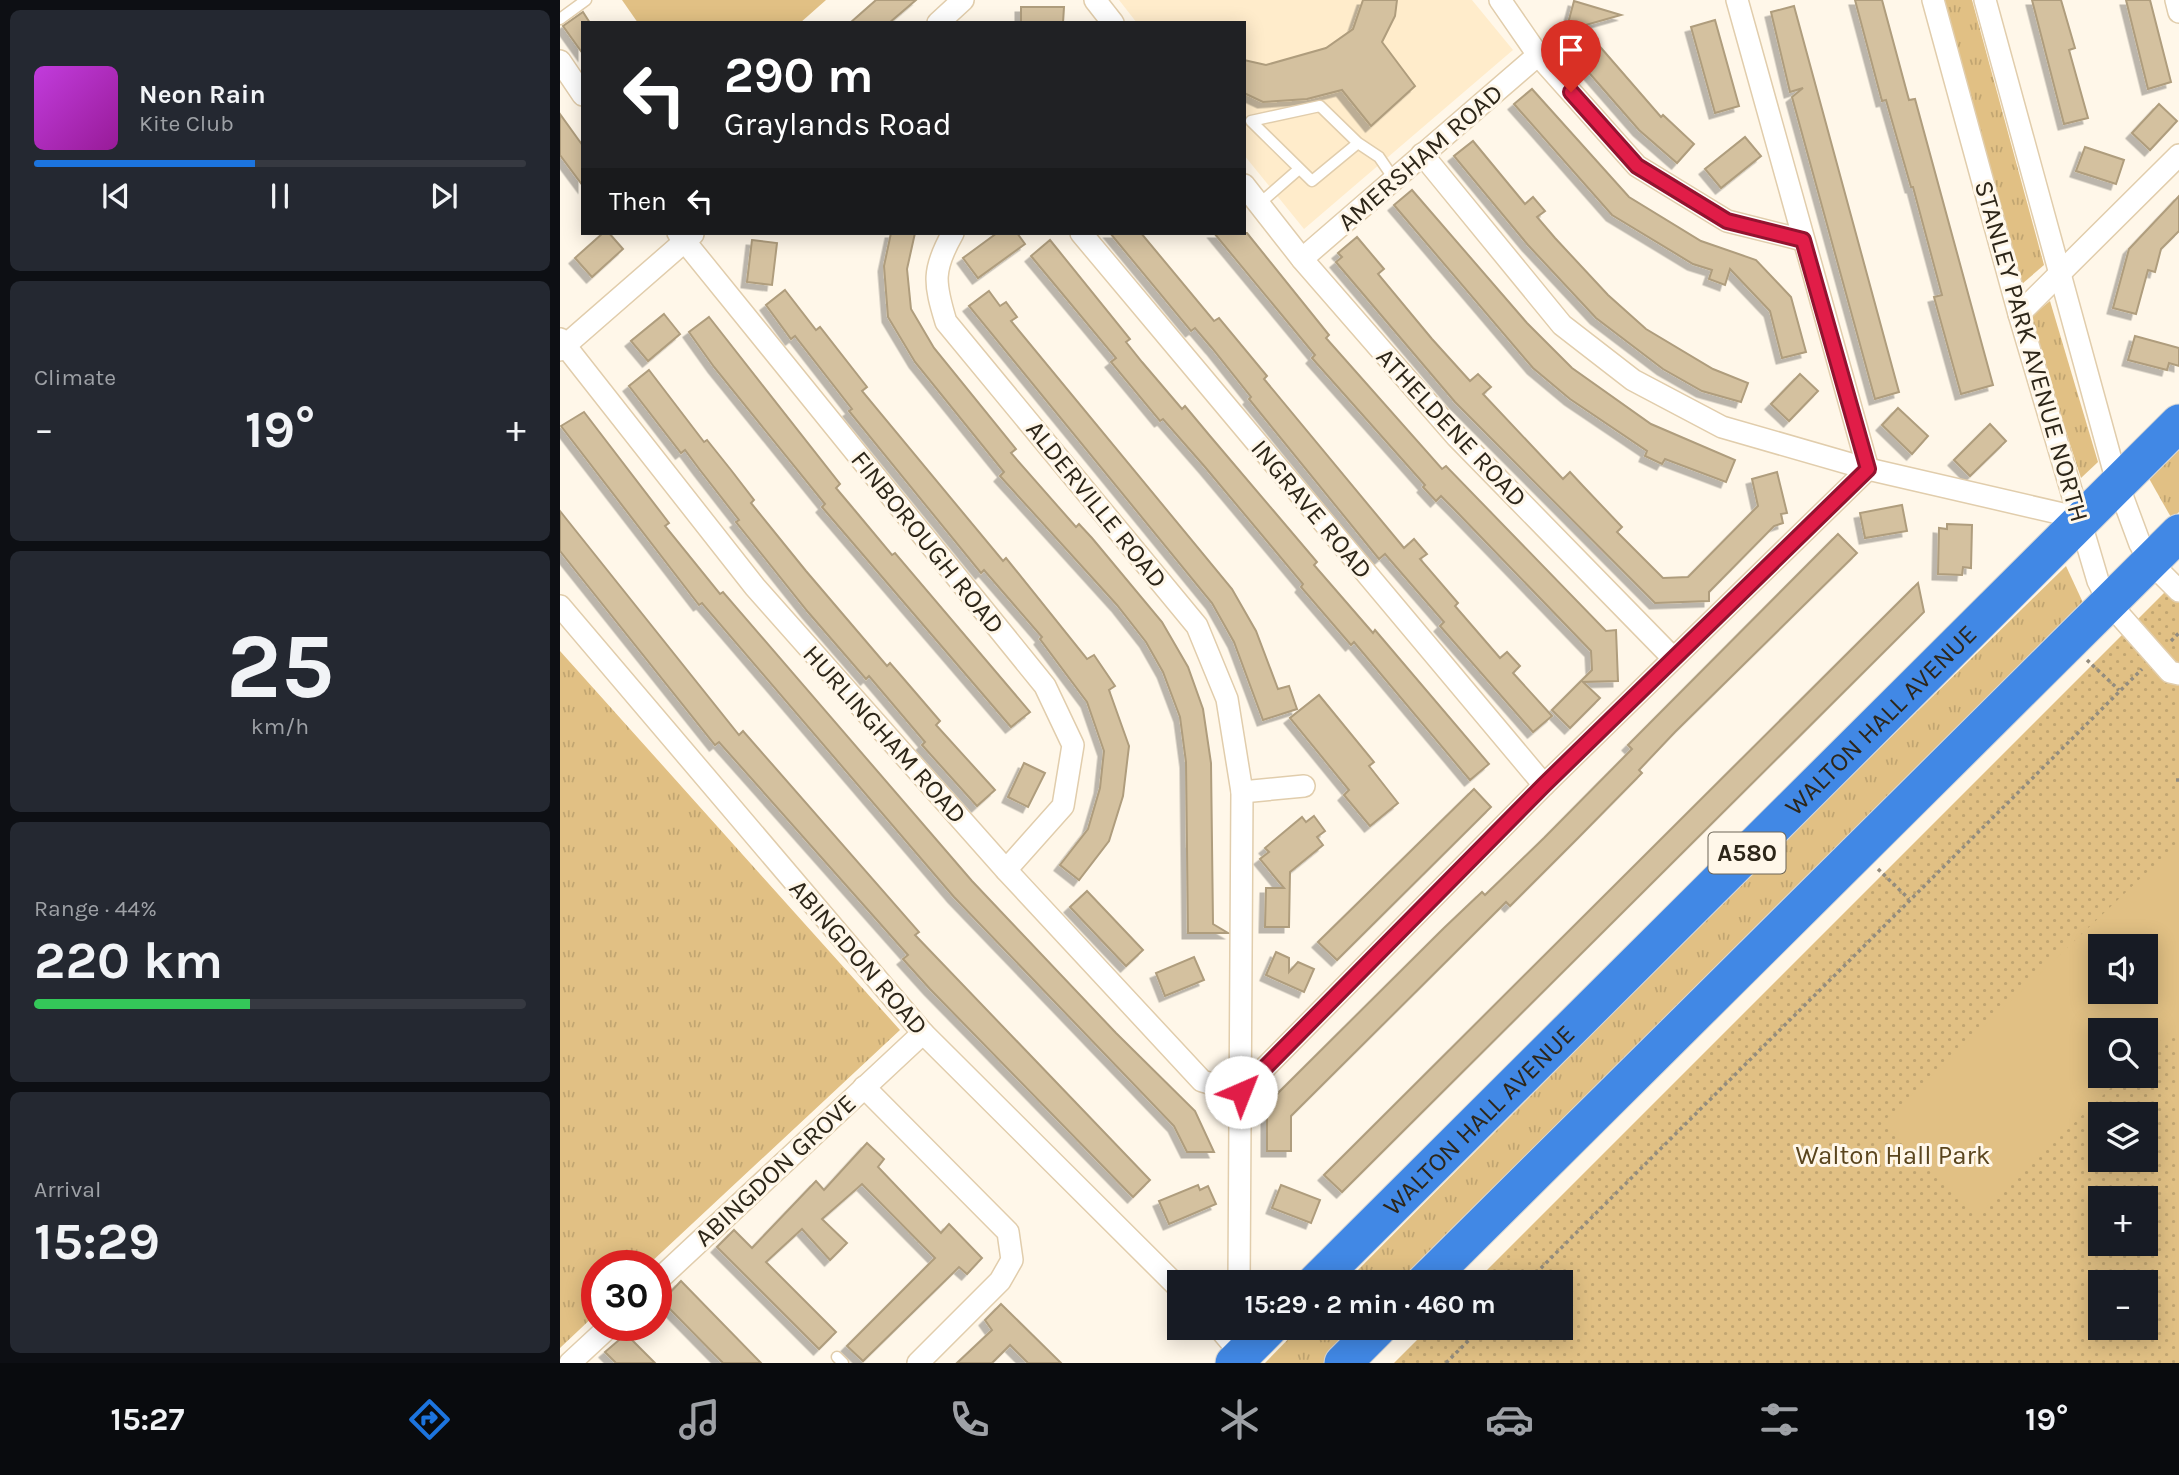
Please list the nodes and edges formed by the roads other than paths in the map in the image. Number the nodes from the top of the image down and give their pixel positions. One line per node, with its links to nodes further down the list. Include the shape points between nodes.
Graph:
1 (586, 0): 10 (lane)
2 (963, 0): 11 (street)
3 (1095, 0): 12 (street)
4 (1500, 0): 13 (street)
5 (1737, 0): 26 (street)
6 (1933, 0): 29 (street, STANLEY PARK AVENUE NORTH)
7 (1985, 0): 28 (street, STANLEY PARK AVENUE NORTH)
8 (2176, 0): 9 (street)
9 (2179, 12)
10 (560, 19)
11 (940, 21)
12 (1111, 21)
13 (1538, 55): 17 (street, AMERSHAM ROAD); 26 (street, via 1637,166 1727,221)
14 (560, 61): 15 (street)
15 (581, 92)
16 (1358, 143): 19 (lane, via 1312,181); 19 (lane, via 1320,106 1251,121); 20 (lane, via 1379,157)
17 (1422, 155): 20 (street, AMERSHAM ROAD); 32 (street, via 1562,325 1633,380 1722,427)
18 (2179, 155): 28 (street)
19 (1299, 169): 22 (lane)
20 (1394, 179): 27 (street, AMERSHAM ROAD)
21 (1246, 188): 22 (street, ATHELDENE ROAD)
22 (1259, 204): 27 (street, ATHELDENE ROAD)
23 (952, 235): 44 (street, ALDERVILLE ROAD, via 942,253 935,285 946,322 1197,626 1227,699)
24 (1083, 235): 42 (street, INGRAVE ROAD)
25 (686, 236): 30 (street); 45 (street, FINBOROUGH ROAD, via 1045,686 1073,745 1063,806)
26 (1803, 240): 32 (street)
27 (1302, 259): 40 (street, ATHELDENE ROAD, via 1457,437)
28 (2060, 272): 29 (street); 33 (street, STANLEY PARK AVENUE NORTH)
29 (2019, 314): 34 (street, STANLEY PARK AVENUE NORTH)
30 (562, 345): 45 (street, HURLINGHAM ROAD, via 755,587)
31 (2179, 423): 33 (highway, WALTON HALL AVENUE / A580)
32 (1868, 469): 34 (street); 40 (street)
33 (2118, 482): 34 (highway, WALTON HALL AVENUE / A580); 36 (street, STANLEY PARK AVENUE NORTH)
34 (2080, 518): 38 (street, STANLEY PARK AVENUE NORTH); 51 (highway, WALTON HALL AVENUE / A580)
35 (2179, 533): 36 (highway, A580)
36 (2150, 562): 37 (street, STANLEY PARK AVENUE NORTH); 38 (highway, A580)
37 (2179, 591)
38 (2109, 603): 41 (street, STANLEY PARK AVENUE NORTH, via 2170,672); 52 (highway, A580)
39 (560, 606): 46 (street, ABINGDON ROAD)
40 (1672, 657): 42 (street)
41 (2179, 674)
42 (1544, 785): 48 (street)
43 (1304, 786): 44 (street)
44 (1242, 792): 48 (street, ALDERVILLE ROAD)
45 (1006, 870): 48 (street, HURLINGHAM ROAD, via 1202,1081)
46 (923, 1033): 47 (street, ABINGDON GROVE); 53 (street, ABINGDON ROAD)
47 (864, 1087): 49 (street, ABINGDON GROVE); 57 (street, ABINGDON GROVE, via 1008,1232 1012,1260 1000,1281)
48 (1241, 1092): 50 (street, ALDERVILLE ROAD)
49 (672, 1267)
50 (1239, 1270)
51 (1328, 1270)
52 (1437, 1270)
53 (1167, 1276)
54 (1366, 1340): 58 (highway)
55 (594, 1341): 56 (street)
56 (570, 1363)
57 (918, 1363)
58 (1343, 1363)

